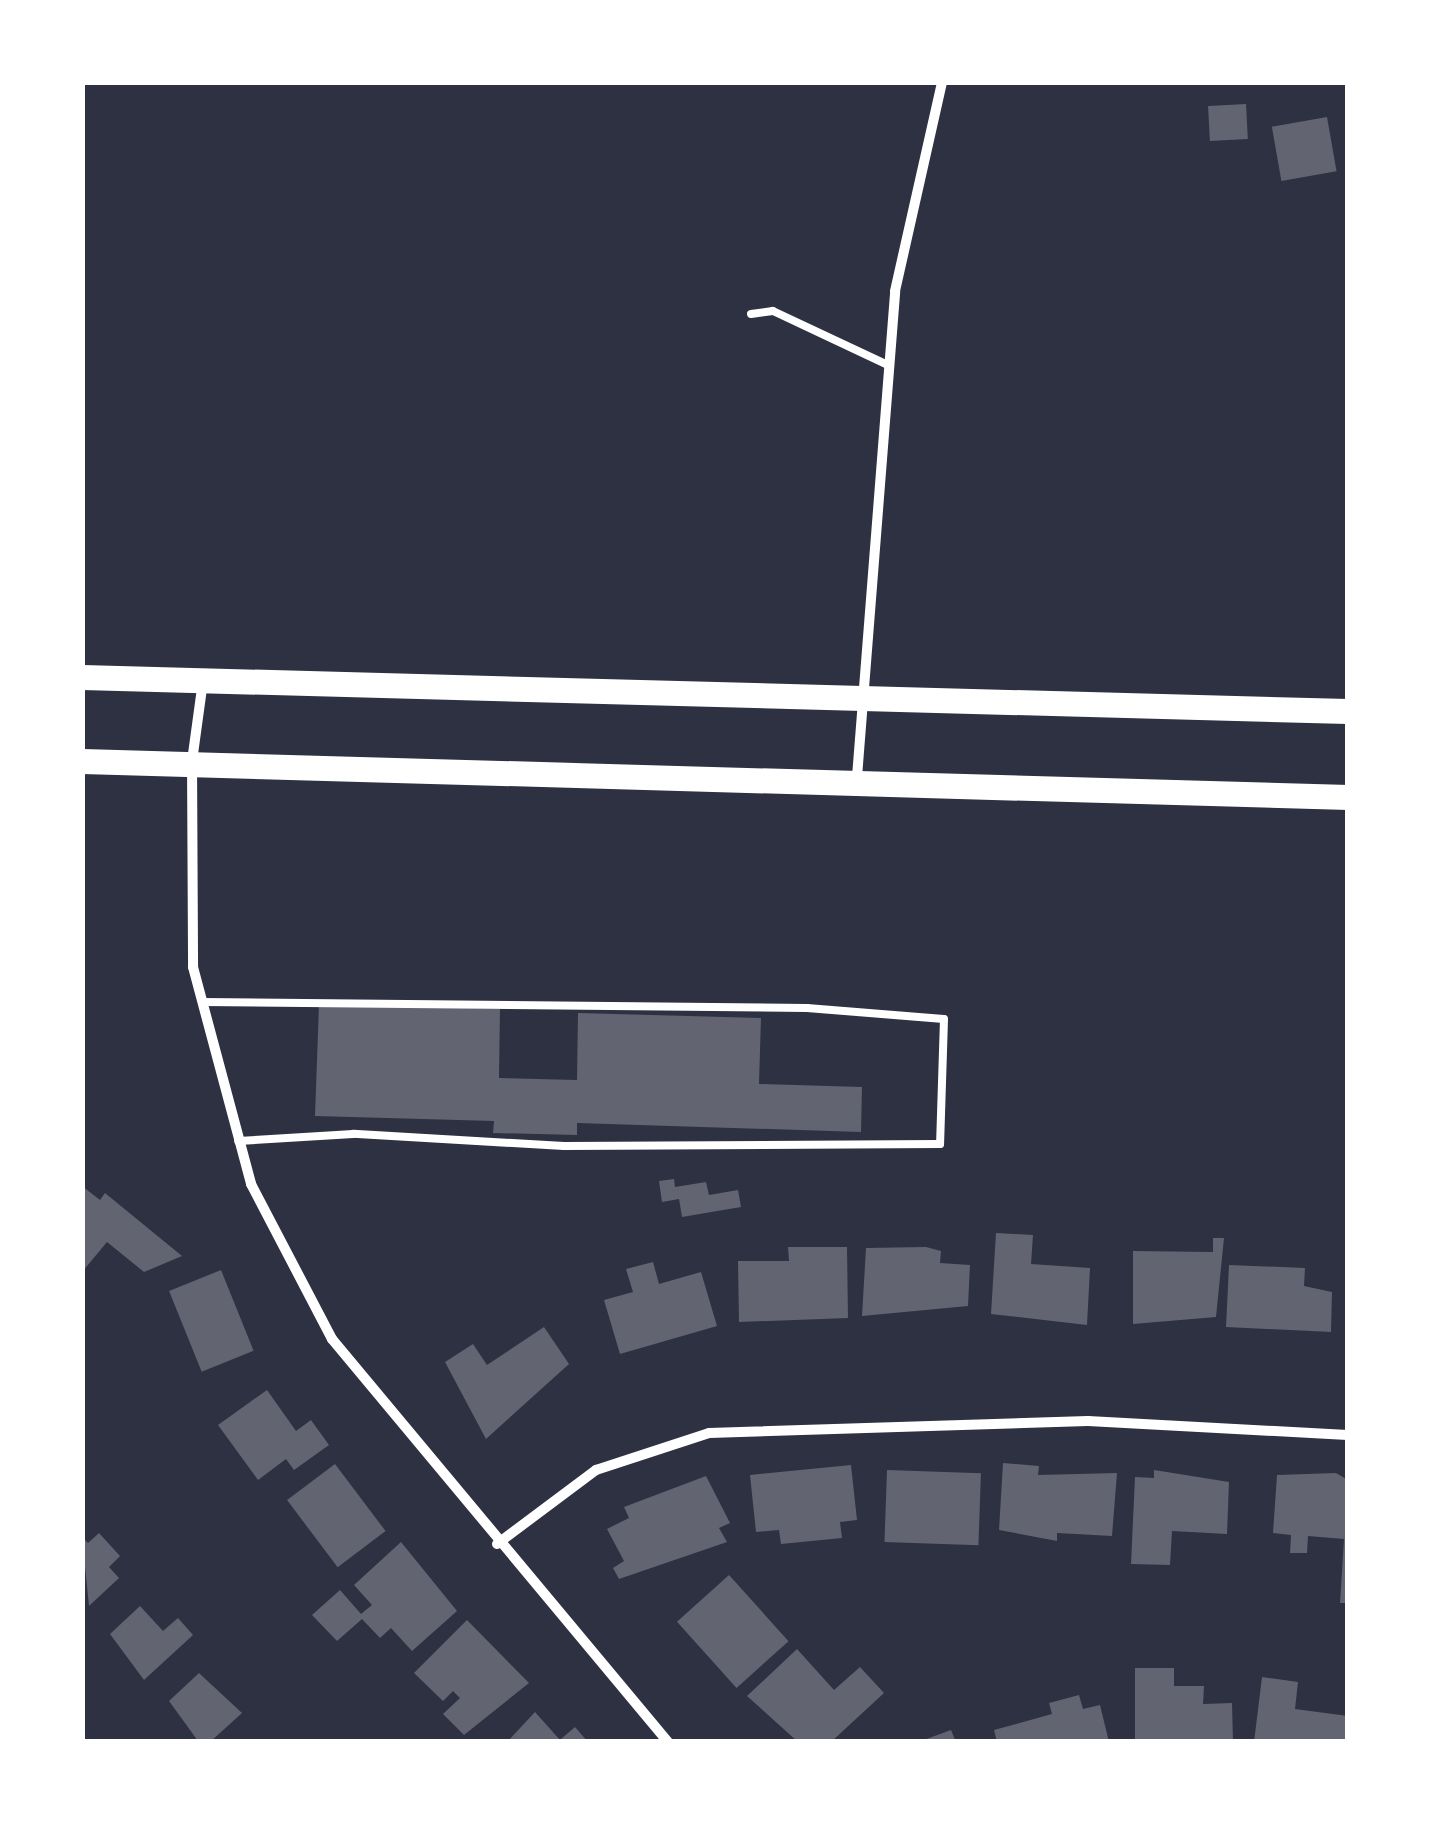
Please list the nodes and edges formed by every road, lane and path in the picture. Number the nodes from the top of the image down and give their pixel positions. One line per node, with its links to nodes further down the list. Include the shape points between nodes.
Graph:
1 (942, 82): 3 (street, via 895,291)
2 (751, 314): 3 (lane, via 773,311)
3 (890, 366): 6 (street)
4 (82, 677): 5 (main road)
5 (203, 680): 6 (main road); 9 (street)
6 (865, 696): 7 (main road); 10 (street)
7 (1348, 711)
8 (82, 761): 9 (main road)
9 (192, 761): 10 (main road); 12 (street)
10 (857, 777): 11 (main road)
11 (1348, 797)
12 (201, 1002): 13 (street); 13 (lane, via 806,1008 944,1019 940,1144 564,1146 353,1134)
13 (238, 1142): 15 (street, via 284,1256 332,1339)
14 (1348, 1435): 15 (street, via 1088,1421 710,1433 596,1470)
15 (497, 1544): 16 (street)
16 (668, 1742)

